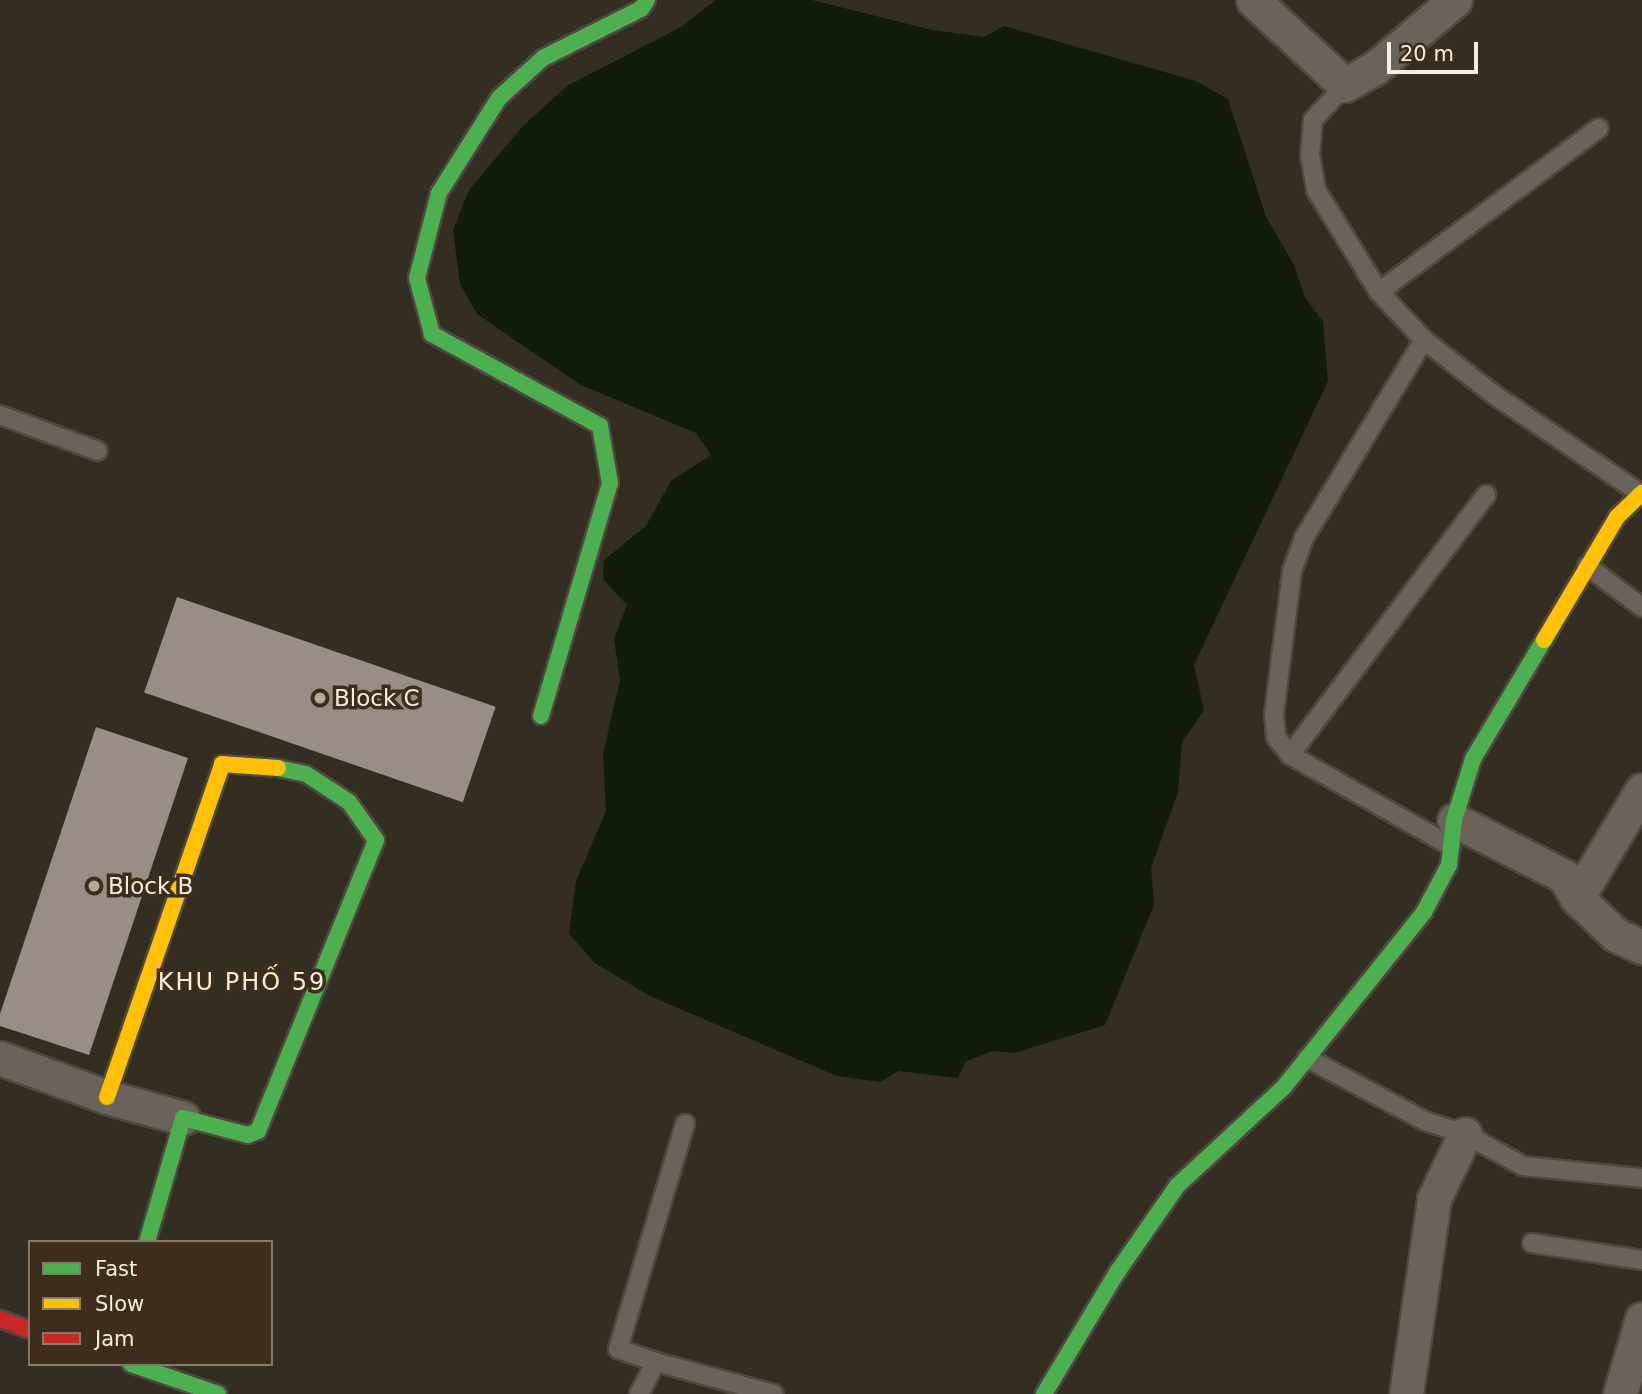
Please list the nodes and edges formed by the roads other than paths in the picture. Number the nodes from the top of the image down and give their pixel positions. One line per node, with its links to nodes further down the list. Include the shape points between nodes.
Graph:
1 (647, 0): 14 (street, via 641,9 543,58 499,98 439,193 418,278 432,334 600,426 610,483)
2 (1253, 0): 4 (street)
3 (1455, 0): 4 (street, via 1375,68)
4 (1345, 85): 6 (lane, via 1313,120 1310,155 1316,190)
5 (1599, 128): 6 (lane)
6 (1379, 292): 7 (lane)
7 (1424, 340): 10 (lane, via 1537,426); 15 (lane, via 1304,538 1292,571 1274,714 1276,737)
8 (0, 415): 9 (lane)
9 (98, 452)
10 (1641, 494): 12 (street, via 1617,517)
11 (1486, 495): 15 (lane)
12 (1587, 566): 13 (lane); 17 (street, via 1473,759)
13 (1642, 607)
14 (541, 716)
15 (1290, 755): 17 (lane)
16 (1642, 790): 18 (street)
17 (1452, 833): 18 (street, via 1564,876); 21 (street, via 1449,866 1424,912)
18 (1577, 898): 19 (street, via 1616,935)
19 (1642, 947)
20 (0, 1058): 22 (street)
21 (1307, 1058): 25 (lane, via 1425,1121); 38 (street, via 1284,1087 1177,1186 1118,1271)
22 (107, 1097): 23 (street); 23 (street, via 222,764 251,763 306,774 349,802 376,840 258,1131 233,1134)
23 (183, 1118): 27 (street)
24 (685, 1124): 33 (lane, via 618,1349)
25 (1465, 1134): 26 (lane, via 1523,1166); 39 (street, via 1434,1199)
26 (1642, 1178)
27 (147, 1240)
28 (1532, 1243): 29 (lane)
29 (1642, 1260)
30 (0, 1319): 32 (street)
31 (1642, 1319): 40 (street)
32 (28, 1328)
33 (656, 1362): 36 (lane); 37 (lane)
34 (137, 1366): 35 (street)
35 (218, 1394)
36 (639, 1394)
37 (774, 1394)
38 (1044, 1394)
39 (1406, 1394)
40 (1620, 1394)

